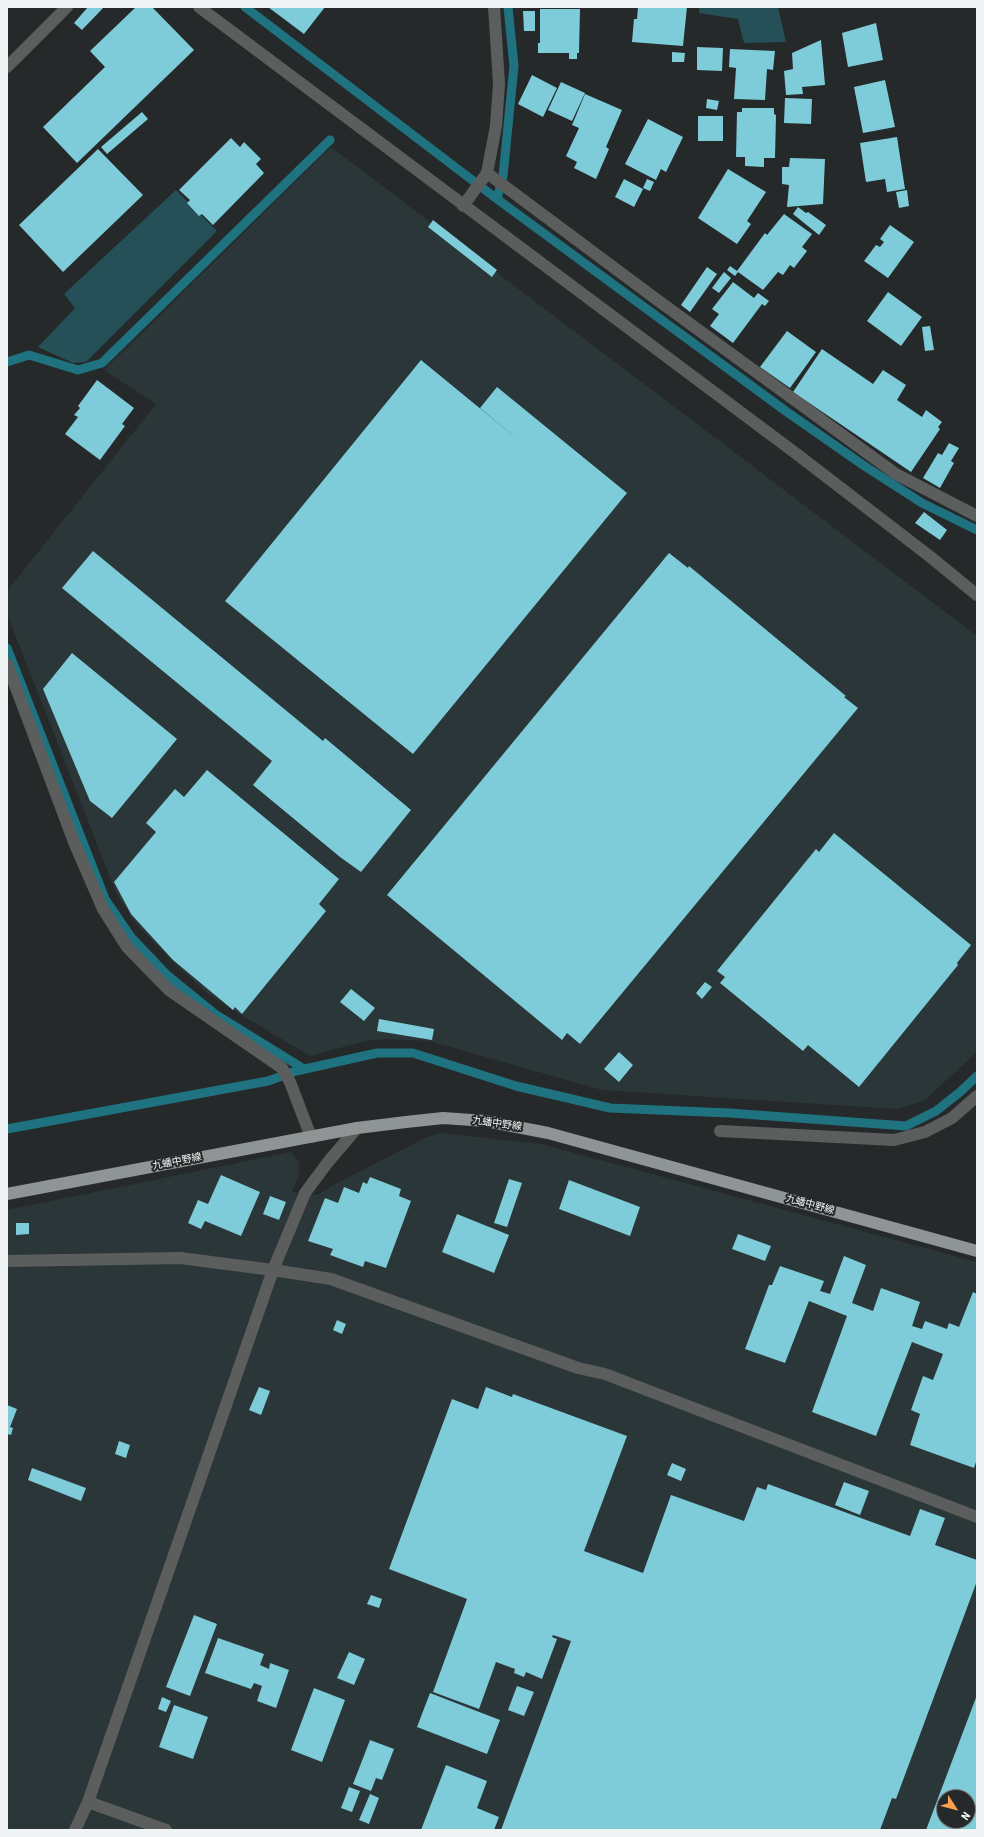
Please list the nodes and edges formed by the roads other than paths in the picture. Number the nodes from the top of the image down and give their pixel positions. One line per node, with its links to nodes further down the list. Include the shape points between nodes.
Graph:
1 (67, 7): 4 (street)
2 (199, 7): 6 (street)
3 (494, 7): 5 (street, via 499,84)
4 (7, 67)
5 (493, 179): 6 (street, via 474,191); 7 (street, via 896,474)
6 (463, 206): 8 (street, via 798,455)
7 (977, 516)
8 (977, 595)
9 (7, 664): 13 (street, via 74,842 103,909 127,947 169,990 282,1068 290,1082)
10 (977, 1096): 12 (street, via 952,1118 925,1132 894,1140)
11 (357, 1128): 13 (main road, 九蟠中野線); 15 (main road, 九蟠中野線, via 443,1118 486,1121 548,1133); 17 (street, via 305,1193)
12 (720, 1131)
13 (310, 1137): 14 (main road, 九蟠中野線)
14 (7, 1194)
15 (977, 1251)
16 (7, 1261): 17 (street, via 180,1258)
17 (273, 1270): 18 (street, via 331,1279 570,1365 605,1374); 19 (street)
18 (977, 1517)
19 (88, 1802): 20 (street); 21 (street)
20 (75, 1830)
21 (166, 1830)

